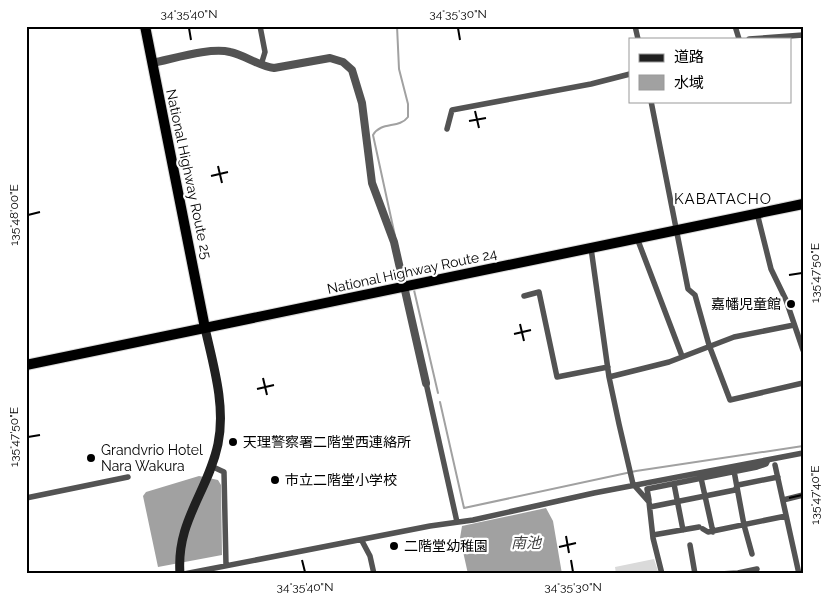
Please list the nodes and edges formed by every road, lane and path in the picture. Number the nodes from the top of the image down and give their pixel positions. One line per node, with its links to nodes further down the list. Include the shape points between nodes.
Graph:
1 (145, 26): 7 (highway, National Highway Route 25)
2 (260, 26): 8 (street, via 266,52)
3 (735, 26): 5 (street)
4 (803, 35): 6 (street)
5 (739, 38)
6 (762, 38)
7 (152, 63): 8 (street, via 216,51 230,52); 20 (highway, National Highway Route 25)
8 (262, 65): 17 (street, via 274,68 330,58 343,62 352,70 362,103 372,183 394,242)
9 (629, 74): 11 (street, via 452,110)
10 (651, 102): 14 (street)
11 (447, 129)
12 (803, 204): 13 (highway, National Highway Route 24)
13 (757, 213): 14 (highway, National Highway Route 24); 19 (street, via 772,269)
14 (677, 229): 15 (highway, National Highway Route 24); 21 (street, via 688,289 695,295)
15 (637, 238): 16 (highway, National Highway Route 24); 23 (street)
16 (591, 248): 17 (highway, National Highway Route 24); 25 (street)
17 (404, 287): 20 (highway, National Highway Route 24); 27 (street)
18 (524, 296): 25 (street, via 539,292 557,376)
19 (794, 324): 21 (street, via 734,336); 22 (street)
20 (205, 328): 24 (highway, National Highway Route 24); 32 (main road, via 221,420)
21 (709, 345): 23 (street); 28 (street, via 730,400)
22 (803, 350)
23 (682, 356): 26 (street)
24 (26, 365)
25 (608, 367): 26 (street)
26 (609, 377): 39 (street)
27 (426, 383): 48 (street)
28 (803, 384)
29 (803, 454): 30 (street)
30 (768, 460): 33 (street, via 766,464); 39 (street)
31 (775, 465): 35 (street)
32 (210, 470): 58 (street, via 224,472); 60 (main road, via 184,527)
33 (734, 472): 36 (street); 38 (street)
34 (128, 477): 43 (street)
35 (778, 477): 38 (street); 44 (street)
36 (701, 478): 37 (street); 42 (street)
37 (674, 484): 40 (street); 45 (street)
38 (736, 488): 42 (street); 49 (street)
39 (636, 489): 40 (street); 46 (street); 48 (street, via 594,493)
40 (647, 489): 46 (street)
41 (803, 495): 44 (street)
42 (705, 496): 45 (street); 51 (street)
43 (26, 498)
44 (783, 500): 47 (street)
45 (678, 502): 46 (street); 50 (street)
46 (650, 505): 52 (street)
47 (786, 516): 49 (street); 57 (street)
48 (457, 522): 53 (street)
49 (744, 525): 51 (street); 56 (street)
50 (684, 530): 51 (street, via 701,528); 52 (street)
51 (713, 532)
52 (653, 535): 63 (street)
53 (362, 541): 58 (street); 62 (street)
54 (690, 545): 64 (street)
55 (803, 553): 57 (street)
56 (752, 554)
57 (795, 555): 66 (street)
58 (226, 565): 61 (street)
59 (758, 568): 65 (street)
60 (180, 569)
61 (184, 574)
62 (374, 574)
63 (662, 574)
64 (696, 574)
65 (720, 574)
66 (799, 574)

